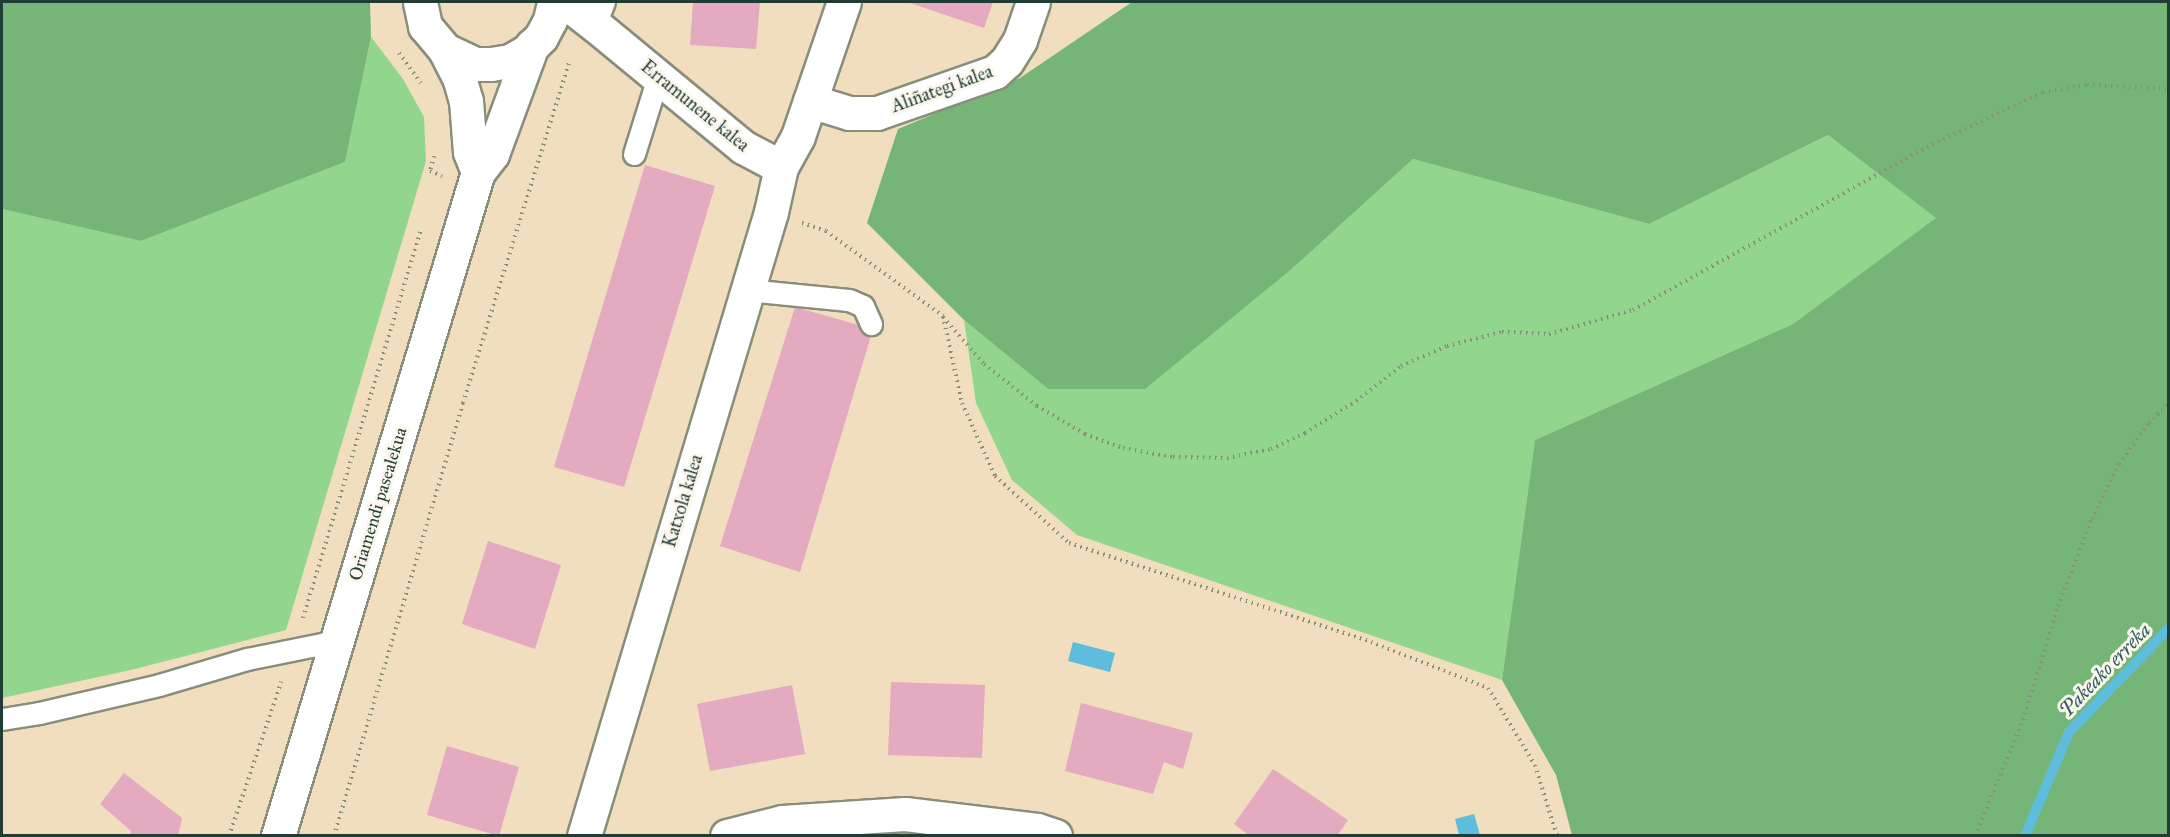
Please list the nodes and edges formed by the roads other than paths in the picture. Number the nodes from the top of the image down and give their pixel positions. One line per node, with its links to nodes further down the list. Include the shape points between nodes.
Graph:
1 (420, 2): 7 (street, via 425,26)
2 (555, 2): 5 (street, Erramunene kalea); 6 (street, via 541,37)
3 (844, 2): 9 (street)
4 (1034, 2): 9 (street, Aliñategi kalea, via 1008,61 994,72 877,113 849,113)
5 (599, 13): 8 (street, Erramunene kalea)
6 (532, 45): 7 (street, via 510,61 491,64 475,64); 12 (street, Oriamendi pasealekua, via 492,154)
7 (445, 51): 12 (street, via 466,101 470,152)
8 (658, 77): 10 (lane); 11 (street, Erramunene kalea, via 743,147)
9 (810, 101): 11 (street, via 798,136)
10 (634, 154)
11 (781, 167): 13 (street, Katxola kalea)
12 (478, 172): 15 (street, Oriamendi pasealekua)
13 (747, 290): 14 (lane, via 849,300 863,306); 18 (street, Katxola kalea)
14 (871, 324)
15 (336, 641): 16 (lane, via 72,706); 17 (street, Oriamendi pasealekua)
16 (2, 719)
17 (278, 836)
18 (584, 836)
19 (727, 836): 20 (street, via 782,822 905,814 1037,830)
20 (1055, 836)

